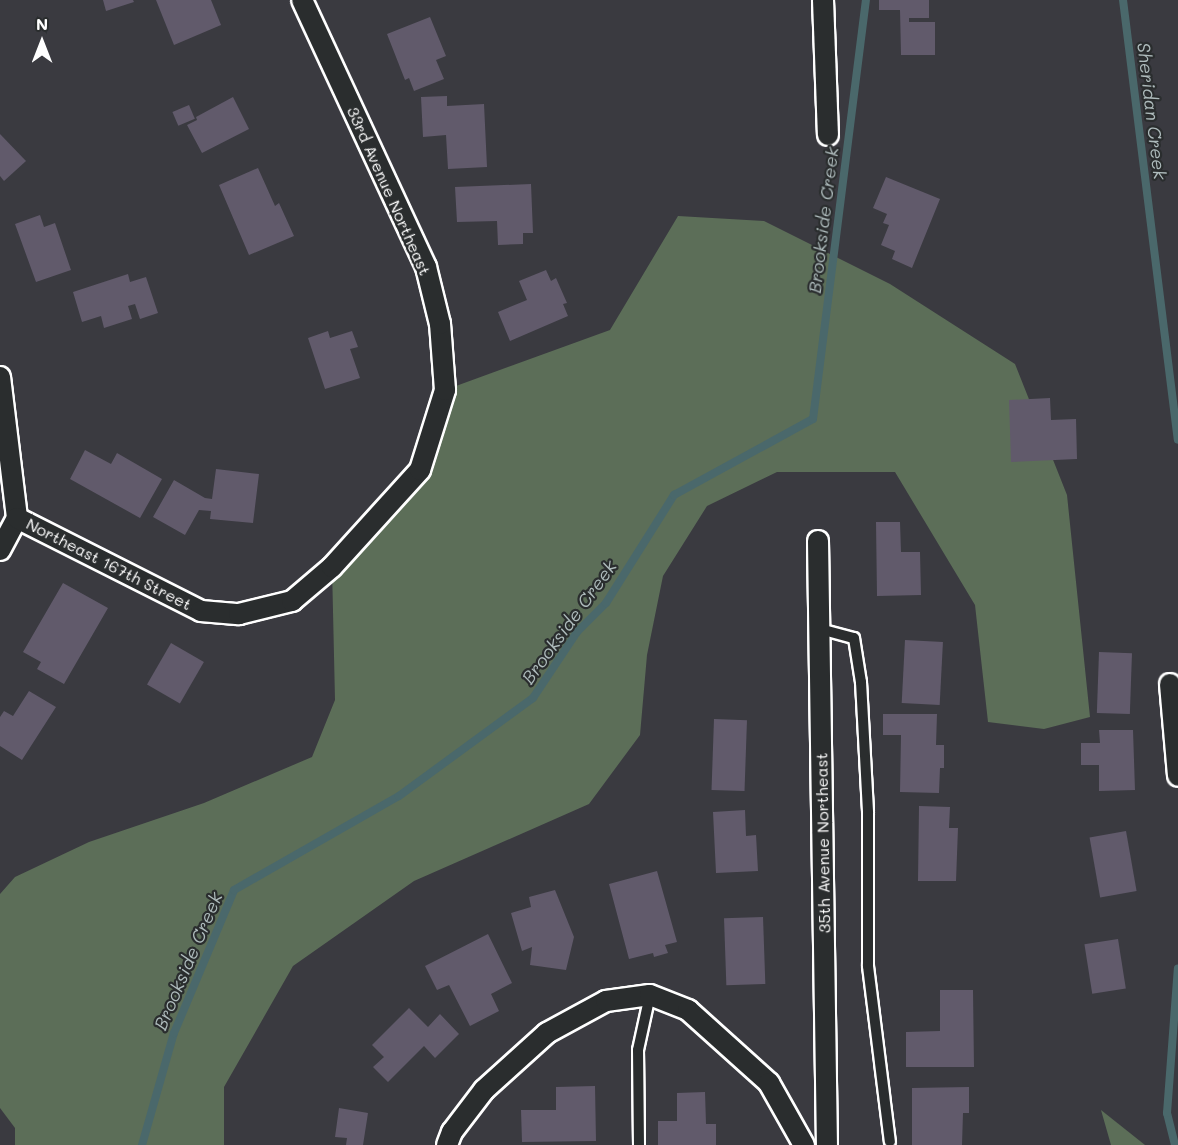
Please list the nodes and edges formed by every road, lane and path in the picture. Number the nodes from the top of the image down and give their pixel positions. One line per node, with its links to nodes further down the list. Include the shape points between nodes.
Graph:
1 (302, 0): 5 (street, 33rd Avenue Northeast, via 426,267 440,324)
2 (823, 0): 3 (street)
3 (828, 135)
4 (0, 377): 6 (street)
5 (445, 390): 6 (street, Northeast 167th Street, via 420,470 332,567 292,601 239,614 201,611)
6 (17, 518): 8 (street, Northeast 167th Street)
7 (818, 541): 9 (street, 35th Avenue Northeast)
8 (0, 550)
9 (820, 628): 13 (lane, via 854,638 861,682 868,813 868,966); 17 (street, 35th Avenue Northeast)
10 (1170, 684): 11 (street)
11 (1178, 776)
12 (650, 995): 14 (street, via 606,1001 547,1033 484,1090 452,1132); 15 (lane, via 638,1050); 16 (street, via 688,1010 769,1083)
13 (890, 1142)
14 (447, 1145)
15 (639, 1145)
16 (804, 1145)
17 (827, 1145)

